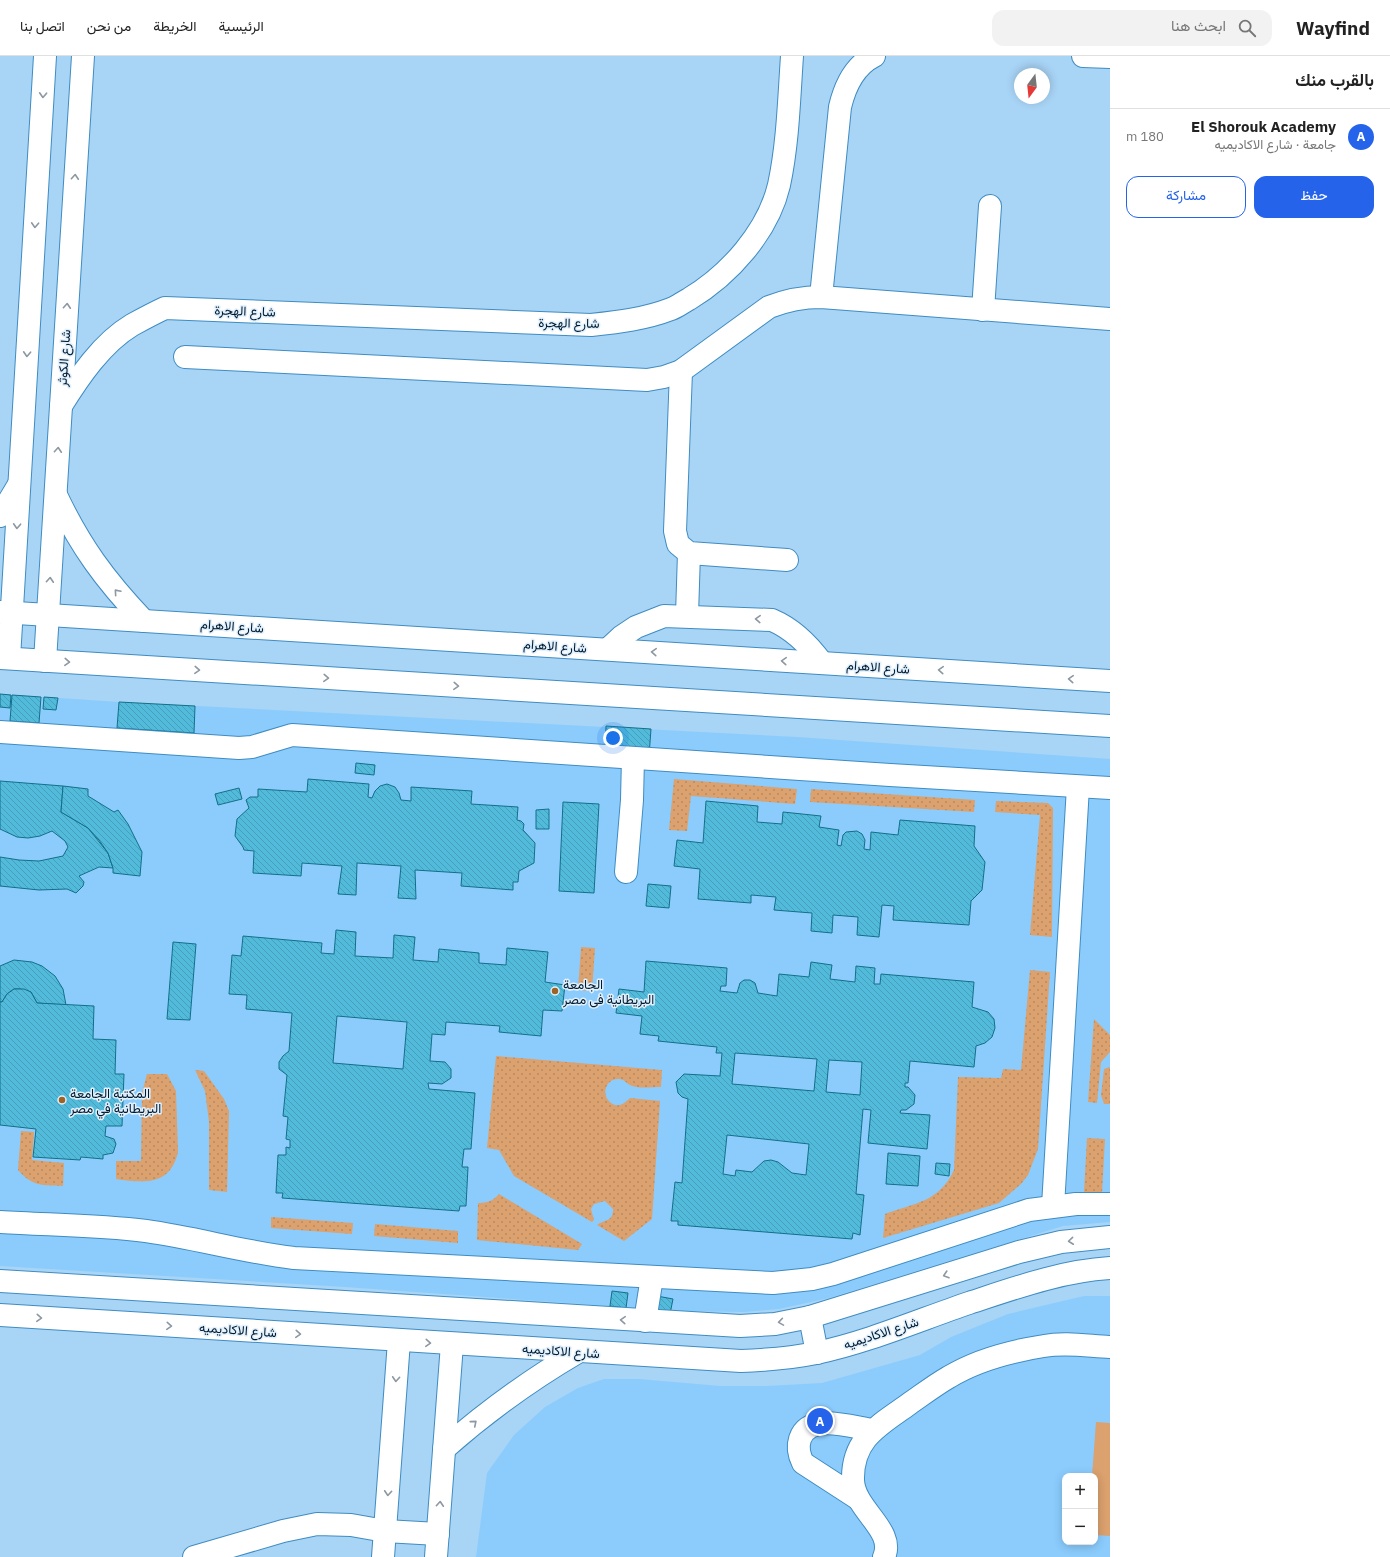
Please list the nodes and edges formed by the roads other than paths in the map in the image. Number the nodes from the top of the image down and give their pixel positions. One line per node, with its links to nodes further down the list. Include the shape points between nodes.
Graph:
1 (45, 56): 14 (street, one-way to 14)
2 (83, 56): 13 (street, شارع الكوثر, one-way to 2)
3 (792, 56): 13 (street, شارع الهجرة, via 786,146 778,187 763,225 739,259 708,287 672,308 633,321 591,325 165,308 131,326 104,349 80,376)
4 (874, 56): 8 (street, via 855,71 845,88 840,107)
5 (1083, 56): 6 (street)
6 (1110, 57)
7 (990, 206): 9 (street)
8 (821, 297): 9 (street); 12 (street, via 797,298 769,307)
9 (983, 310): 10 (street)
10 (1110, 319)
11 (185, 357): 12 (street, via 630,380 664,377)
12 (681, 371): 17 (street, via 675,530 678,544)
13 (61, 406): 15 (street, شارع الكوثر, one-way to 13)
14 (20, 483): 16 (street); 19 (street, one-way to 19)
15 (56, 494): 20 (street, شارع الكوثر, one-way to 15); 22 (street, one-way to 15, via 117,593 93,562 72,528)
16 (0, 516)
17 (689, 552): 18 (street); 21 (street)
18 (787, 560)
19 (6, 612): 20 (street, شارع الاهرام); 24 (street)
20 (48, 615): 22 (street, شارع الاهرام); 25 (street, شارع الكوثر)
21 (687, 615): 23 (street, via 652,619 621,637); 26 (street, one-way to 21, via 803,641 784,625 772,620)
22 (144, 620): 23 (street, شارع الاهرام)
23 (608, 649): 26 (street, شارع الاهرام, one-way to 23)
24 (5, 658): 25 (street)
25 (45, 661): 28 (street, one-way to 28)
26 (822, 663): 27 (street, شارع الاهرام, one-way to 26)
27 (1110, 681)
28 (1110, 726)
29 (0, 732): 30 (street, via 239,748 264,744 292,735)
30 (633, 758): 31 (street); 33 (street)
31 (1078, 787): 32 (street); 35 (street)
32 (1110, 788)
33 (626, 872)
34 (1110, 1204): 35 (street)
35 (1053, 1206): 39 (street, via 1006,1216 833,1274 812,1278 772,1283)
36 (0, 1222): 39 (street, via 146,1231 294,1258)
37 (1110, 1237): 43 (street, one-way to 43, via 1061,1242 1019,1252)
38 (1110, 1268): 50 (street, شارع الاكاديميه, via 1067,1274 1026,1284)
39 (652, 1277): 44 (street)
40 (0, 1281): 41 (street)
41 (196, 1293): 44 (street, one-way to 41); 45 (street)
42 (0, 1315): 45 (street, شارع الاكاديميه, one-way to 45)
43 (810, 1317): 44 (street, one-way to 44, via 775,1324 740,1326); 50 (street)
44 (645, 1321)
45 (193, 1328): 46 (street, شارع الاكاديميه, one-way to 46)
46 (400, 1341): 47 (street, شارع الاكاديميه, one-way to 47); 54 (street, one-way to 54)
47 (452, 1344): 49 (street, شارع الاكاديميه); 52 (street)
48 (1110, 1347): 51 (street, via 1046,1346 1013,1352 981,1363 950,1376)
49 (578, 1352): 50 (street, شارع الاكاديميه, via 741,1361); 52 (street, one-way to 49, via 508,1396)
50 (817, 1353)
51 (872, 1430): 53 (street, via 861,1445 855,1462 853,1480); 53 (street, via 818,1424 808,1427 798,1444 798,1454 803,1463)
52 (444, 1448): 55 (street, one-way to 52)
53 (857, 1498): 59 (street, via 885,1535 887,1544)
54 (385, 1531): 55 (street); 56 (street, via 351,1525 317,1524 283,1531); 57 (street)
55 (438, 1534): 58 (street)
56 (194, 1557)
57 (383, 1557)
58 (436, 1557)
59 (884, 1557)

